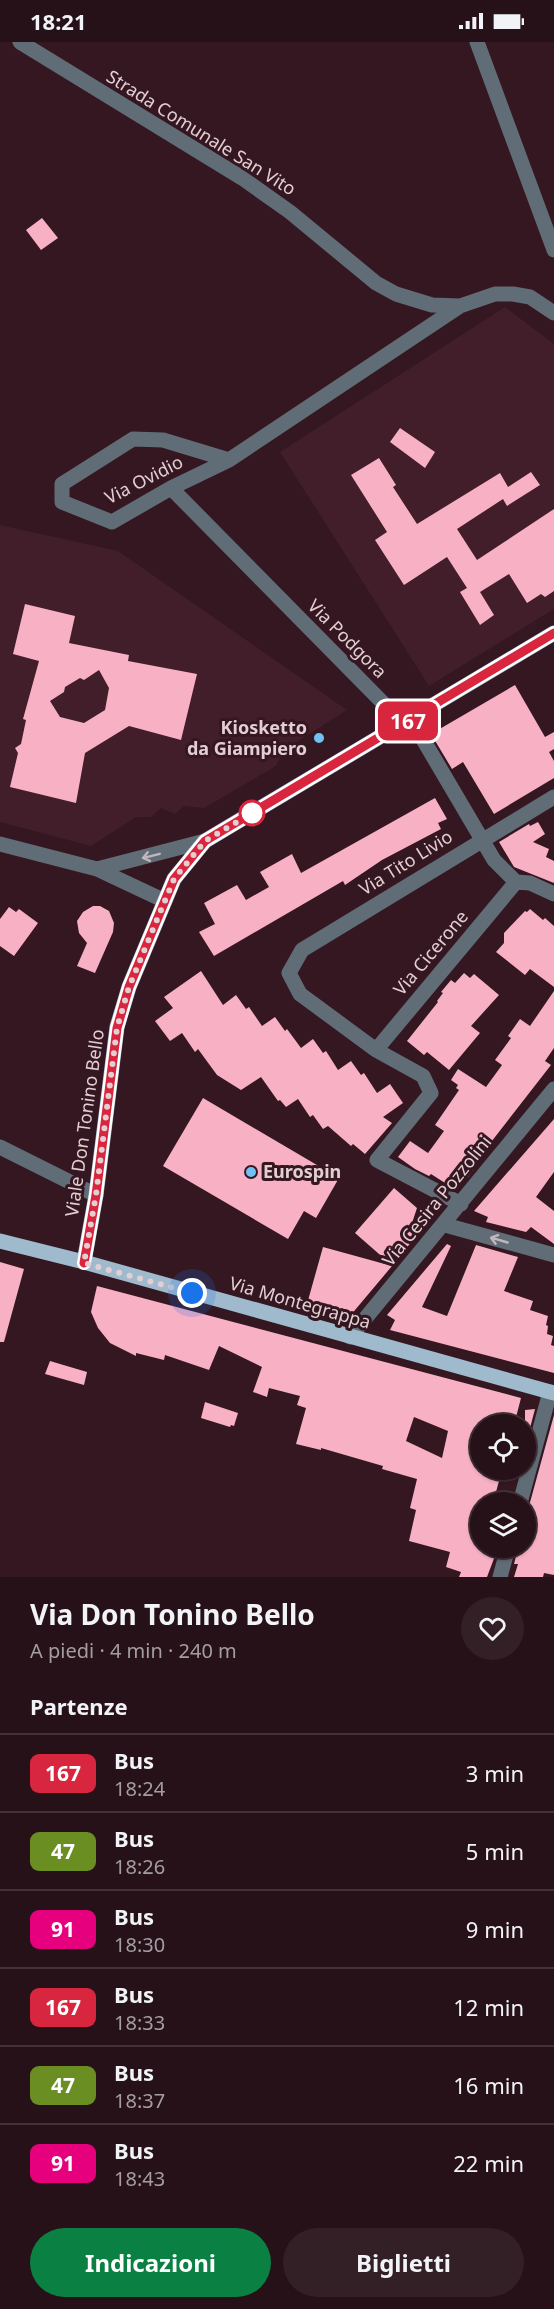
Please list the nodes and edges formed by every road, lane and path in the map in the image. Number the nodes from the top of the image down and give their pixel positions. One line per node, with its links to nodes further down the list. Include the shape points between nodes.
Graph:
1 (20, 42): 4 (street, Strada Comunale San Vito, via 242,178 376,283 396,294 432,304)
2 (477, 42): 3 (street)
3 (554, 250)
4 (460, 306): 5 (street, Strada Comunale San Vito, via 495,294 513,294 530,297); 6 (street, Via Ovidio)
5 (554, 313)
6 (229, 460): 7 (street, Via Ovidio); 7 (street, Via Ovidio, via 163,440 133,439 62,484 62,502 112,522)
7 (171, 488): 9 (street, Via Podgora, via 388,709)
8 (554, 633): 9 (main road, Viale Don Tonino Bello)
9 (411, 719): 11 (street); 12 (main road, Viale Don Tonino Bello)
10 (554, 797): 11 (street, Via Tito Livio)
11 (481, 840): 15 (street); 18 (street, Via Tito Livio, via 302,950 289,974 300,994)
12 (205, 841): 14 (street, one-way to 14); 17 (main road, Viale Don Tonino Bello, via 174,879)
13 (0, 844): 14 (street)
14 (97, 868): 17 (street)
15 (516, 882): 16 (street, via 530,883); 18 (street, Via Cicerone)
16 (554, 894)
17 (165, 901): 21 (main road, Viale Don Tonino Bello, via 129,987 117,1028)
18 (376, 1050): 22 (street, via 423,1076 431,1093 377,1160)
19 (554, 1089): 22 (street, Via Cesira Pozzolini)
20 (0, 1147): 21 (street)
21 (96, 1195): 26 (main road, Viale Don Tonino Bello)
22 (461, 1204): 23 (street, Via Cesira Pozzolini)
23 (444, 1225): 25 (street, one-way to 23); 27 (street, Via Cesira Pozzolini)
24 (0, 1241): 26 (main road, Via Montegrappa)
25 (554, 1255)
26 (84, 1263): 27 (main road, Via Montegrappa)
27 (350, 1337): 28 (main road, Via Montegrappa)
28 (552, 1392): 29 (street)
29 (523, 1492)
30 (505, 1558): 31 (street)
31 (500, 1577)

